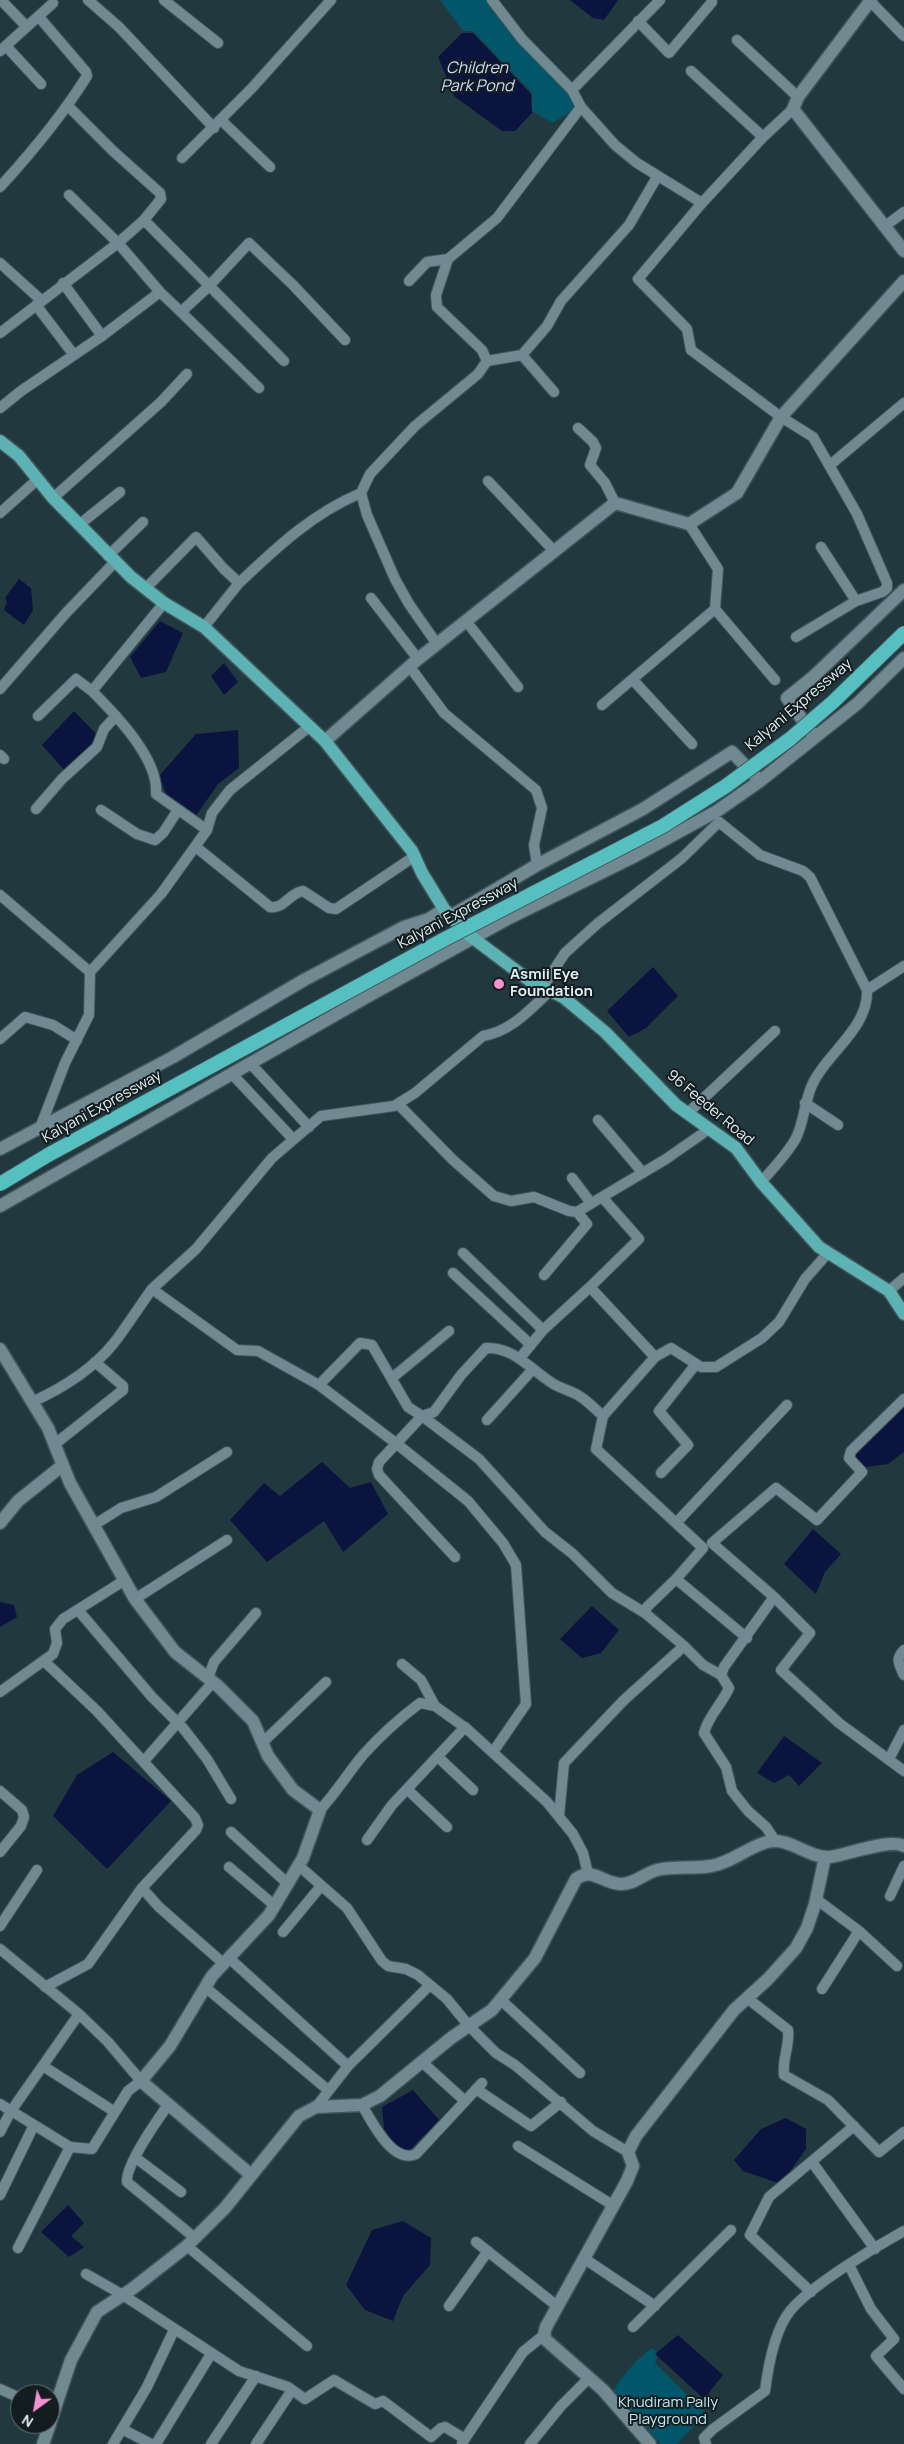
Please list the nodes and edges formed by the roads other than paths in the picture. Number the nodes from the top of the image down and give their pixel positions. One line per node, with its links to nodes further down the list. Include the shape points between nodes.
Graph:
1 (1, 0): 12 (street)
2 (88, 0): 23 (street)
3 (164, 0): 15 (street)
4 (331, 0): 23 (street)
5 (492, 0): 19 (street, via 522,39)
6 (660, 0): 11 (street)
7 (870, 0): 13 (street); 20 (street)
8 (54, 1): 10 (street)
9 (712, 2): 11 (street, via 669,53)
10 (39, 17): 12 (street); 21 (street, via 87,74)
11 (638, 21): 19 (street)
12 (27, 26): 16 (street)
13 (904, 36)
14 (737, 40): 20 (street)
15 (218, 43)
16 (3, 49): 18 (street)
17 (691, 71): 24 (street)
18 (41, 84)
19 (572, 90): 22 (street)
20 (796, 103): 24 (street); 33 (street)
21 (68, 106): 28 (street); 32 (street, via 119,158 160,193 161,199)
22 (581, 107): 27 (street, via 615,145); 36 (street, via 496,218)
23 (217, 124): 25 (street); 26 (street)
24 (763, 137): 30 (street)
25 (182, 158)
26 (270, 167)
27 (657, 177): 30 (street); 49 (street, via 629,225 561,301 547,326)
28 (0, 187)
29 (70, 195): 34 (street)
30 (702, 203): 57 (street, via 638,279 687,330 691,350)
31 (904, 212): 33 (street)
32 (144, 220): 34 (street); 41 (street)
33 (885, 226): 35 (street)
34 (118, 243): 40 (street); 42 (street)
35 (904, 251)
36 (448, 259): 38 (street, via 427,262); 51 (street, via 436,295 437,307 482,350)
37 (0, 263): 43 (street)
38 (409, 281)
39 (904, 281): 57 (street)
40 (62, 283): 43 (street); 46 (street)
41 (209, 286): 44 (street); 47 (street, via 249,243); 50 (street)
42 (160, 292): 44 (street); 46 (street)
43 (38, 303): 45 (street); 48 (street)
44 (181, 312): 53 (street)
45 (0, 333)
46 (102, 336): 48 (street)
47 (345, 340)
48 (74, 355): 56 (street)
49 (522, 355): 51 (street); 54 (street)
50 (284, 361)
51 (487, 361): 64 (street, via 478,374 415,426 370,474)
52 (187, 374): 65 (street)
53 (259, 388)
54 (554, 392)
55 (904, 403): 60 (street)
56 (0, 408)
57 (781, 417): 60 (street, via 813,437); 70 (street, via 737,493)
58 (578, 428): 66 (street, via 596,448 590,465)
59 (0, 440): 61 (main road)
60 (830, 465): 78 (street, via 857,514 887,583 882,592)
61 (38, 479): 65 (main road); 67 (street)
62 (488, 481): 72 (street)
63 (120, 492): 69 (street)
64 (362, 493): 74 (street, via 325,510 300,528); 85 (street, via 368,515 396,579)
65 (53, 498): 69 (main road)
66 (615, 502): 70 (street); 72 (street)
67 (0, 514)
68 (143, 522): 73 (street)
69 (80, 524): 73 (main road)
70 (689, 524): 80 (street, via 718,569)
71 (821, 547): 78 (street)
72 (554, 551): 81 (street)
73 (112, 559): 75 (main road); 91 (street)
74 (239, 583): 75 (street, via 196,537); 82 (street)
75 (145, 589): 79 (main road)
76 (904, 590): 97 (street, via 787,698)
77 (371, 598): 87 (street)
78 (856, 601): 84 (street)
79 (164, 603): 82 (main road); 92 (street)
80 (714, 610): 88 (street); 89 (street)
81 (466, 621): 85 (street); 90 (street)
82 (204, 627): 96 (main road)
83 (904, 633): 133 (highway, Kalyani Expressway, bridge, via 790,739 726,786 663,826 443,940)
84 (796, 637)
85 (437, 644): 87 (street)
86 (904, 658): 97 (street, via 858,703)
87 (414, 663): 98 (street); 107 (street, via 444,713 536,790 542,808 534,845)
88 (633, 680): 93 (street); 99 (street)
89 (775, 680)
90 (518, 687)
91 (0, 689)
92 (92, 691): 94 (street, via 76,679); 95 (street)
93 (602, 704)
94 (38, 716)
95 (116, 716): 101 (street, via 104,729 97,747 62,779); 103 (street, via 155,772 156,794)
96 (310, 726): 98 (main road); 104 (street, via 230,790 212,813)
97 (815, 738): 100 (street)
98 (325, 741): 106 (main road)
99 (692, 744)
100 (760, 781): 107 (street, via 732,752 642,809); 110 (street, via 717,811)
101 (36, 809)
102 (101, 810): 103 (street, via 137,834 155,840)
103 (178, 810): 104 (street)
104 (207, 830): 105 (street)
105 (196, 847): 106 (street, via 276,908 303,891 336,909); 112 (street, via 161,894)
106 (414, 856): 109 (main road)
107 (536, 865): 109 (street)
108 (0, 894): 112 (street)
109 (451, 916): 110 (main road, 96 Feeder Road); 126 (street, via 404,927 312,976 173,1058)
110 (474, 938): 113 (main road, 96 Feeder Road); 118 (street)
111 (904, 966): 114 (street)
112 (90, 972): 117 (street, via 90,1015)
113 (546, 989): 114 (street, via 565,953 596,924 682,858 719,822 760,855 810,877); 121 (street, via 520,1021 483,1036); 122 (main road, 96 Feeder Road, via 563,997 605,1032 676,1105)
114 (867, 990): 120 (street, via 868,1004 860,1020 814,1082)
115 (776, 1031): 122 (street)
116 (0, 1039): 117 (street, via 25,1018 53,1025)
117 (78, 1040): 126 (street, via 65,1063)
118 (250, 1063): 119 (street); 125 (street)
119 (232, 1074): 128 (street); 136 (street)
120 (805, 1103): 124 (street); 132 (street, via 795,1139)
121 (398, 1104): 125 (street, via 321,1116); 137 (street, via 494,1196 511,1200 542,1198)
122 (689, 1112): 127 (main road, 96 Feeder Road)
123 (598, 1120): 130 (street)
124 (838, 1125)
125 (309, 1127): 128 (street)
126 (40, 1128): 129 (street)
127 (709, 1128): 130 (street); 132 (main road, 96 Feeder Road, via 736,1148)
128 (293, 1139): 144 (street, via 272,1158 196,1249)
129 (0, 1149)
130 (643, 1173): 134 (street)
131 (572, 1178): 135 (street)
132 (761, 1182): 139 (main road, 96 Feeder Road, via 805,1234)
133 (0, 1184)
134 (602, 1197): 135 (street); 143 (street, via 639,1239)
135 (591, 1204): 137 (street)
136 (0, 1206)
137 (577, 1212): 141 (street, via 587,1224)
138 (463, 1253): 147 (street)
139 (828, 1253): 145 (main road, 96 Feeder Road); 154 (street, via 805,1279 779,1322 762,1338 716,1367)
140 (453, 1273): 149 (street)
141 (544, 1276)
142 (904, 1278): 145 (street)
143 (590, 1287): 147 (street); 151 (street)
144 (152, 1289): 153 (street, via 113,1344); 157 (street, via 237,1350 258,1351)
145 (889, 1291): 146 (main road, 96 Feeder Road)
146 (904, 1314)
147 (544, 1330): 149 (street)
148 (449, 1331): 156 (street)
149 (531, 1345): 152 (street)
150 (0, 1349): 159 (street)
151 (655, 1357): 154 (street, via 671,1348); 162 (street)
152 (520, 1358): 155 (street); 161 (street, via 499,1348 486,1348 434,1412)
153 (95, 1362): 159 (street, via 63,1388); 164 (street, via 124,1388)
154 (696, 1364): 168 (street, via 659,1412 688,1445)
155 (533, 1369): 162 (street, via 577,1395); 163 (street)
156 (392, 1378): 157 (street, via 372,1346 360,1343); 161 (street, via 408,1407)
157 (319, 1385): 165 (street)
158 (904, 1398): 176 (street, via 851,1451 849,1458 862,1472 818,1520 776,1488 712,1543)
159 (32, 1402): 164 (street)
160 (787, 1405): 170 (street)
161 (422, 1416): 165 (street); 180 (street, via 479,1459 545,1532 573,1554 612,1593)
162 (603, 1416): 170 (street, via 596,1449)
163 (486, 1420)
164 (55, 1444): 167 (street)
165 (397, 1444): 173 (street, via 379,1462 378,1475); 196 (street, via 468,1501 516,1565 526,1704)
166 (227, 1452): 171 (street, via 156,1497 122,1508)
167 (63, 1465): 169 (street, via 18,1501); 171 (street)
168 (661, 1474)
169 (0, 1523)
170 (676, 1523): 174 (street, via 702,1548)
171 (94, 1525): 175 (street)
172 (227, 1540): 177 (street)
173 (455, 1557)
174 (676, 1579): 180 (street, via 647,1607); 181 (street)
175 (124, 1580): 177 (street); 178 (street)
176 (774, 1597): 181 (street); 198 (street, via 810,1633 780,1670 839,1723)
177 (135, 1599): 188 (street, via 175,1652)
178 (78, 1610): 184 (street, via 63,1619 55,1629 57,1643 53,1654); 192 (street)
179 (256, 1613): 188 (street, via 214,1662)
180 (645, 1613): 182 (street)
181 (746, 1638): 187 (street)
182 (684, 1646): 187 (street, via 703,1665); 206 (street, via 624,1700 564,1763)
183 (904, 1650): 186 (street, via 898,1656)
184 (44, 1661): 190 (street); 199 (street)
185 (402, 1664): 191 (street, via 421,1680)
186 (904, 1675)
187 (721, 1676): 210 (street, via 729,1688 704,1732 726,1767 732,1791)
188 (211, 1680): 192 (street); 195 (street, via 253,1721)
189 (326, 1682): 195 (street)
190 (0, 1692)
191 (435, 1706): 193 (street); 205 (street, via 420,1703 399,1719 363,1756)
192 (178, 1723): 199 (street); 204 (street, via 207,1759)
193 (465, 1727): 196 (street); 197 (street)
194 (904, 1730): 198 (street)
195 (262, 1743): 205 (street, via 293,1790)
196 (493, 1752): 206 (street)
197 (438, 1757): 201 (street); 202 (street)
198 (889, 1759): 200 (street)
199 (144, 1761): 221 (street, via 198,1825)
200 (904, 1771)
201 (407, 1789): 207 (street); 209 (street)
202 (472, 1790)
203 (0, 1791): 212 (street, via 22,1810 24,1817 21,1826)
204 (231, 1799)
205 (320, 1810): 214 (street)
206 (558, 1816): 218 (street, via 583,1853)
207 (447, 1827)
208 (231, 1832): 219 (street)
209 (367, 1840)
210 (776, 1842): 213 (street); 218 (street, via 768,1841 712,1866 657,1870 624,1884)
211 (903, 1842): 213 (street, via 879,1844 856,1853)
212 (0, 1852)
213 (825, 1857): 223 (street)
214 (298, 1865): 219 (street); 220 (street)
215 (904, 1866): 222 (street)
216 (229, 1867): 224 (street)
217 (36, 1870): 225 (street)
218 (588, 1874): 236 (street, via 576,1879 535,1958)
219 (287, 1883): 224 (street)
220 (322, 1886): 227 (street); 231 (street, via 347,1908 382,1961 394,1968 406,1969)
221 (142, 1888): 229 (street, via 159,1907); 232 (street, via 88,1964)
222 (890, 1896)
223 (816, 1899): 226 (street); 235 (street, via 807,1928 796,1948)
224 (274, 1905): 229 (street)
225 (0, 1926)
226 (859, 1931): 230 (street); 234 (street)
227 (283, 1932)
228 (0, 1948): 232 (street)
229 (226, 1960): 233 (street); 241 (street)
230 (897, 1966)
231 (430, 1985): 238 (street, via 447,1999); 241 (street)
232 (45, 1987): 237 (street)
233 (205, 1987): 243 (street, via 170,2046); 244 (street)
234 (822, 1988)
235 (747, 1998): 254 (street, via 788,2030 784,2074 828,2100); 259 (street, via 734,2010 636,2136)
236 (501, 2000): 238 (street); 242 (street)
237 (79, 2014): 240 (street); 243 (street, via 108,2042)
238 (469, 2026): 239 (street); 246 (street, via 496,2052)
239 (422, 2062): 245 (street); 248 (street, via 380,2096)
240 (43, 2066): 251 (street); 252 (street)
241 (348, 2066): 244 (street)
242 (580, 2073)
243 (141, 2082): 249 (street); 252 (street, via 128,2091)
244 (328, 2090): 250 (street)
245 (465, 2101): 246 (street, via 479,2086 531,2126); 248 (street, via 416,2154 409,2157 398,2155 378,2133)
246 (561, 2102): 259 (street, via 593,2131)
247 (0, 2104): 251 (street)
248 (362, 2105): 250 (street)
249 (168, 2106): 260 (street); 262 (street)
250 (316, 2106): 262 (street, via 299,2116)
251 (11, 2111): 253 (street); 255 (street)
252 (115, 2112): 258 (street, via 92,2150)
253 (34, 2125): 258 (street); 264 (street)
254 (854, 2126): 256 (street, via 879,2152); 261 (street)
255 (0, 2132)
256 (904, 2132)
257 (518, 2146): 265 (street)
258 (70, 2147): 270 (street)
259 (628, 2152): 265 (street, via 634,2166)
260 (136, 2158): 263 (street); 268 (street, via 127,2182)
261 (812, 2162): 271 (street); 276 (street, via 769,2197 750,2235)
262 (251, 2175): 268 (street, via 225,2208)
263 (181, 2192)
264 (0, 2196)
265 (614, 2206): 273 (street)
266 (731, 2230): 280 (street)
267 (904, 2232): 271 (street)
268 (191, 2242): 277 (street); 284 (street)
269 (476, 2242): 272 (street)
270 (18, 2248)
271 (875, 2249): 274 (street)
272 (488, 2251): 278 (street); 279 (street)
273 (584, 2258): 279 (street); 280 (street)
274 (849, 2266): 276 (street); 288 (street, via 871,2309 894,2339 876,2356)
275 (86, 2274): 277 (street)
276 (811, 2292): 300 (street, via 790,2312 772,2348 765,2391 713,2429 704,2438)
277 (123, 2295): 282 (street); 290 (street, via 97,2312 71,2360)
278 (449, 2306)
279 (557, 2306): 283 (street)
280 (655, 2306): 281 (street)
281 (633, 2328)
282 (174, 2330): 285 (street); 291 (street, via 147,2387)
283 (544, 2335): 287 (street); 292 (street, via 523,2352)
284 (307, 2346)
285 (212, 2354): 286 (street, via 239,2371); 295 (street)
286 (256, 2376): 289 (street); 296 (street)
287 (589, 2378): 298 (street); 299 (street)
288 (904, 2389)
289 (292, 2390): 292 (street, via 305,2398 334,2380 375,2404 383,2401 431,2437 445,2427); 297 (street)
290 (60, 2392)
291 (122, 2429): 293 (street); 294 (street)
292 (463, 2442)
293 (113, 2444)
294 (150, 2444)
295 (156, 2444)
296 (212, 2444)
297 (256, 2444)
298 (530, 2444)
299 (650, 2444)
300 (706, 2444)

